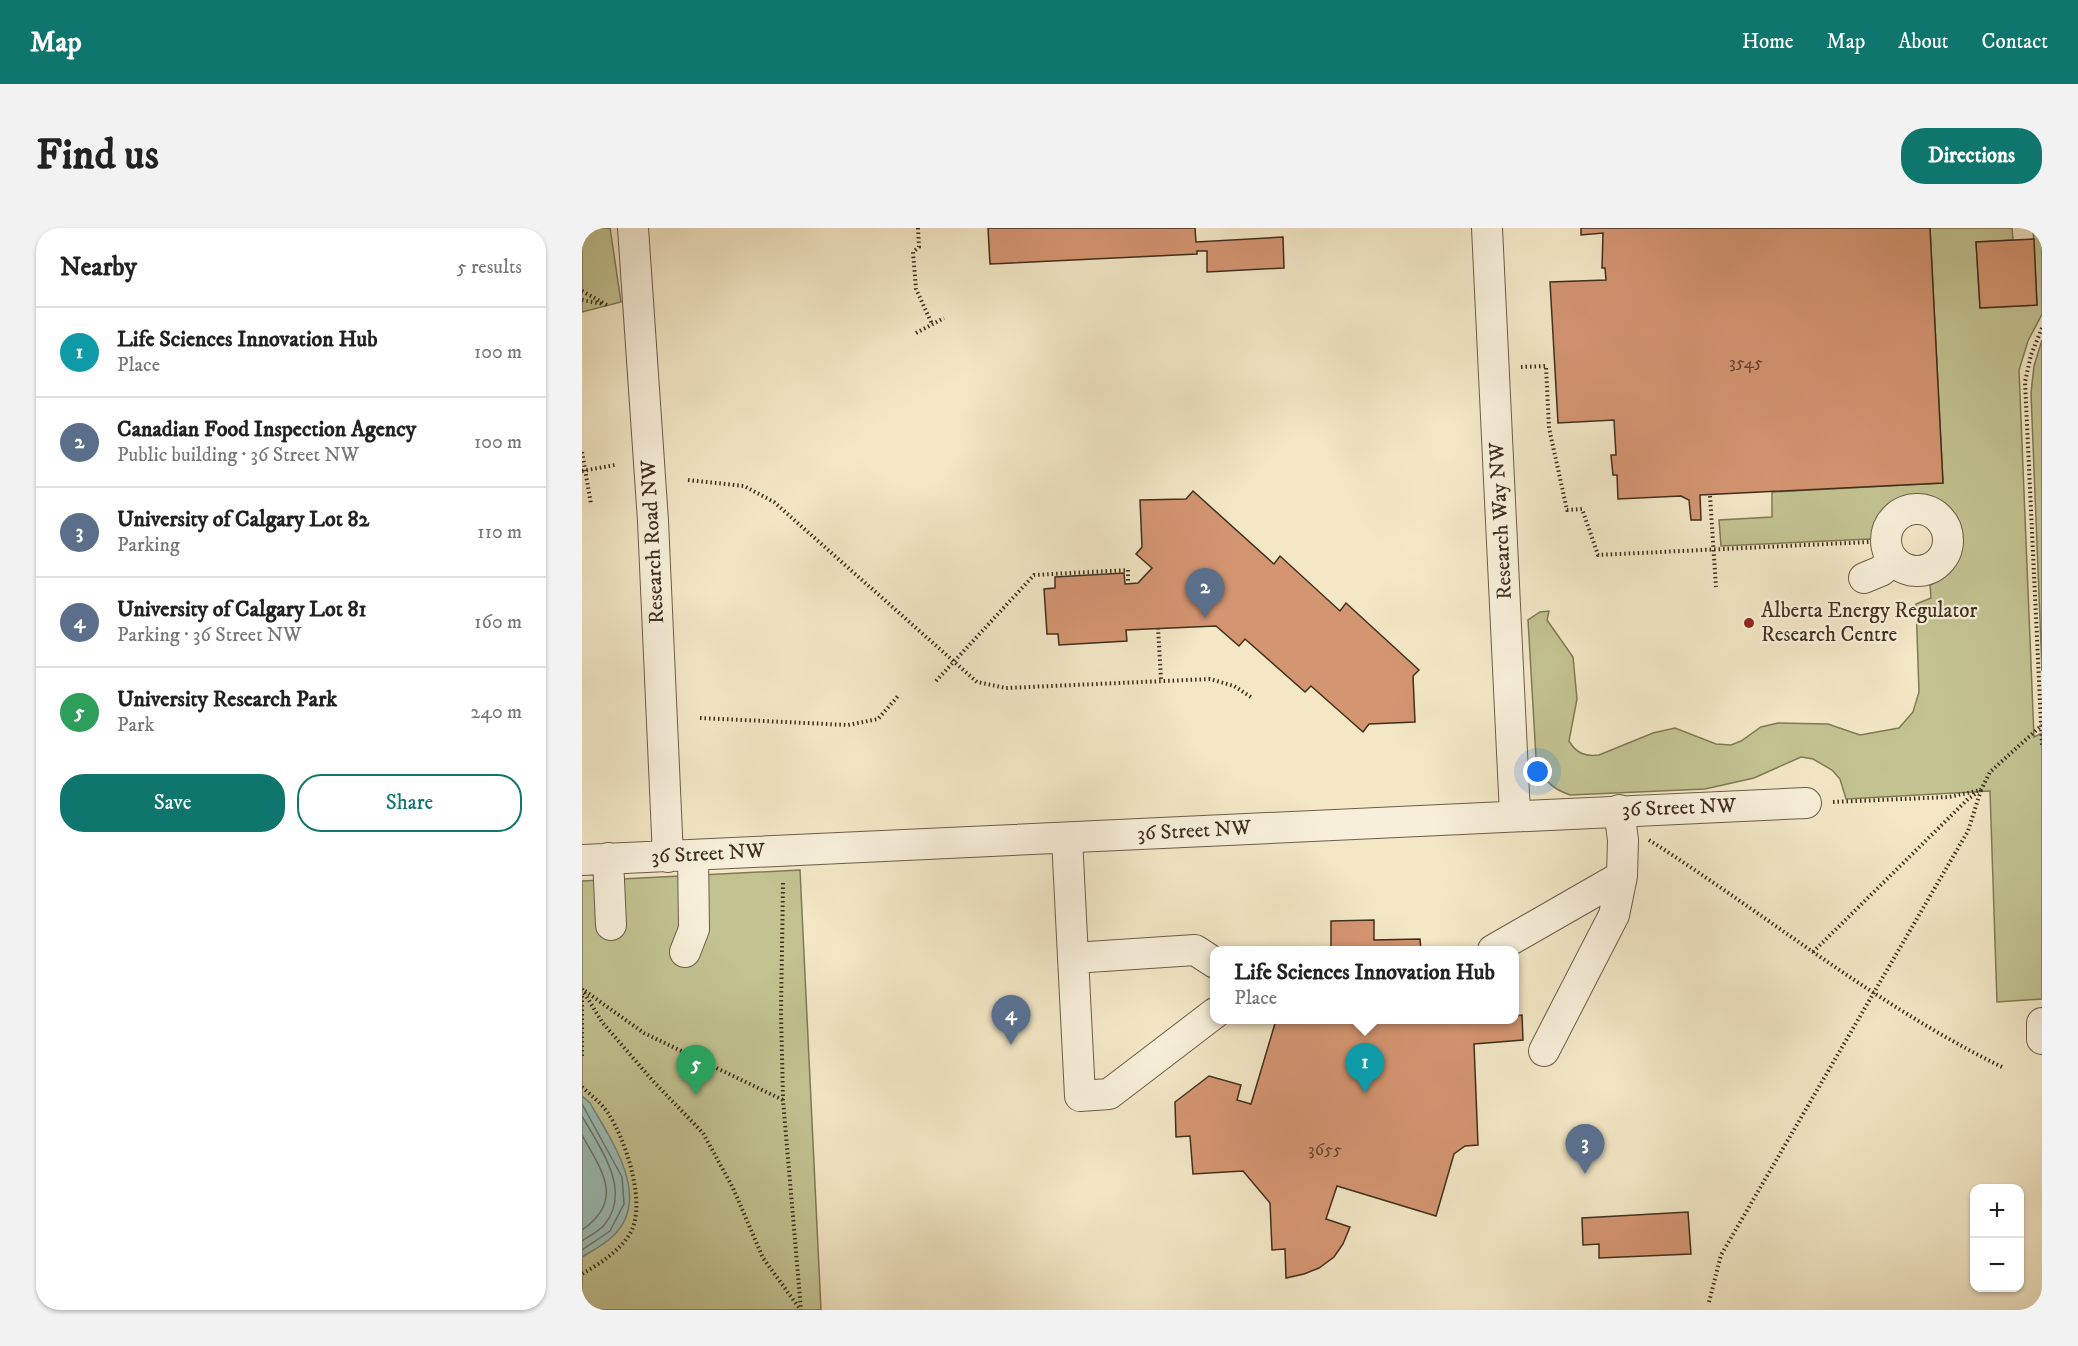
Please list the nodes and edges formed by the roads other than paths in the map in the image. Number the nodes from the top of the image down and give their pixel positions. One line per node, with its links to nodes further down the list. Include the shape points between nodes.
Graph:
1 (633, 228): 9 (street, Research Road NW)
2 (1487, 228): 7 (street, Research Way NW)
3 (1893, 560): 4 (street, via 1881,571)
4 (1864, 578)
5 (1806, 803): 6 (street, 36 Street NW)
6 (1619, 810): 7 (street, 36 Street NW); 11 (street)
7 (1515, 815): 8 (street, 36 Street NW)
8 (1067, 838): 9 (street, 36 Street NW); 15 (street)
9 (681, 856): 10 (street, 36 Street NW); 14 (street, Research Road NW, via 694,929)
10 (595, 859): 12 (street)
11 (1622, 876): 13 (street); 20 (street, via 1614,915)
12 (611, 925)
13 (1502, 946)
14 (685, 952)
15 (1073, 958): 16 (street, via 1195,950); 17 (street, via 1080,1096 1109,1094)
16 (1210, 960)
17 (1210, 1017)
18 (2042, 1023): 19 (street)
19 (2042, 1039)
20 (1544, 1051)

